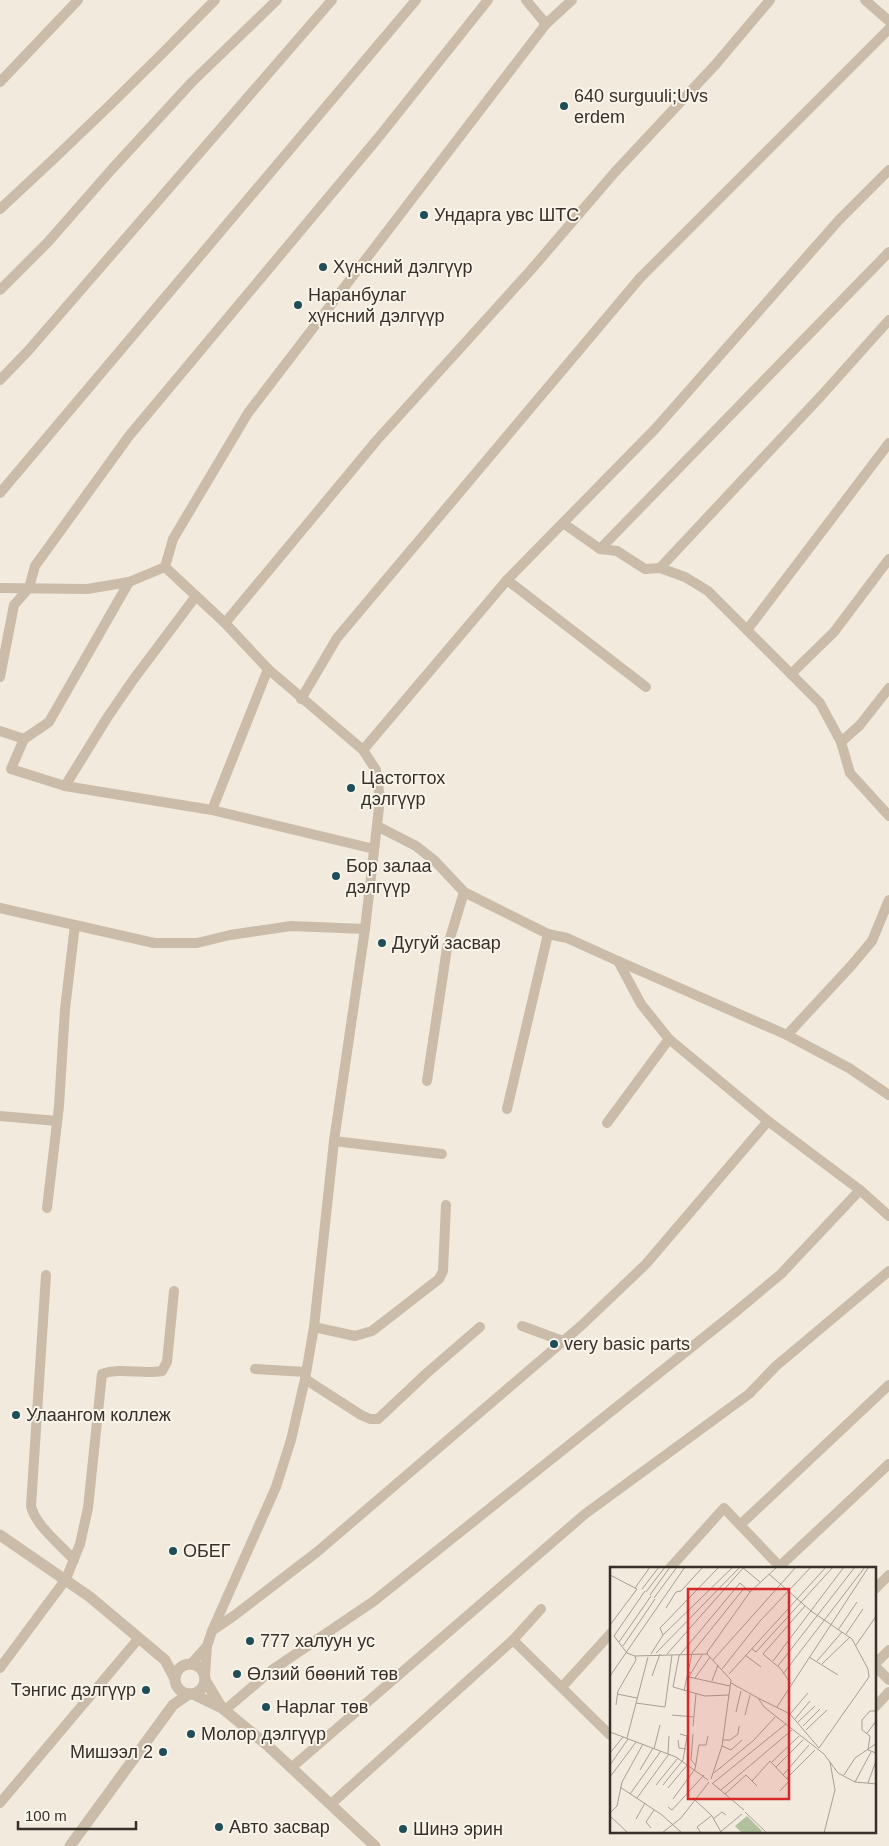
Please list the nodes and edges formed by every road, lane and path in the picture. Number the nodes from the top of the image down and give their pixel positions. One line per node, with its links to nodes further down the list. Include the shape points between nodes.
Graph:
1 (78, 0): 14 (street)
2 (215, 0): 16 (street, via 74,141)
3 (277, 0): 18 (street, via 192,82 48,242)
4 (332, 0): 20 (street, via 35,344)
5 (416, 0): 22 (street)
6 (488, 0): 31 (street, via 378,138 129,436 35,566)
7 (526, 0): 12 (street)
8 (572, 0): 12 (street)
9 (770, 0): 33 (street, via 377,440)
10 (865, 0): 11 (street)
11 (889, 21)
12 (546, 24): 26 (street, via 248,413 173,539)
13 (889, 29): 40 (street, via 640,278 337,638)
14 (0, 82)
15 (889, 170): 23 (street, via 839,220 656,428)
16 (0, 209)
17 (889, 252): 24 (street)
18 (0, 290)
19 (889, 320): 27 (street)
20 (0, 380)
21 (889, 444): 34 (street)
22 (0, 493)
23 (562, 523): 24 (street); 28 (street)
24 (600, 549): 27 (street, via 617,551 645,568)
25 (889, 559): 36 (street, via 834,632)
26 (165, 567): 29 (street); 32 (street)
27 (660, 568): 34 (street, via 685,577 708,592)
28 (507, 580): 38 (street); 44 (street)
29 (129, 582): 31 (street, via 87,589); 42 (street, via 49,722)
30 (0, 588): 31 (street)
31 (29, 588): 37 (street, via 14,605)
32 (196, 596): 33 (street); 45 (street, via 133,680)
33 (225, 623): 35 (street)
34 (747, 630): 36 (street)
35 (268, 670): 40 (street); 46 (street)
36 (791, 674): 43 (street, via 820,703)
37 (0, 677)
38 (646, 687)
39 (889, 688): 43 (street)
40 (301, 698): 44 (street)
41 (0, 732): 42 (street)
42 (24, 739): 45 (street, via 12,769)
43 (842, 742): 47 (street, via 850,773)
44 (363, 750): 48 (street, via 376,770 379,783)
45 (65, 786): 46 (street)
46 (212, 810): 49 (street)
47 (889, 816)
48 (377, 826): 49 (street); 50 (street, via 416,846)
49 (374, 849): 54 (street)
50 (464, 892): 55 (street); 59 (street, via 447,948)
51 (889, 900): 57 (street, via 872,941)
52 (0, 908): 53 (street)
53 (75, 925): 54 (street, via 154,944 197,943 291,926); 63 (street)
54 (366, 929): 66 (street)
55 (548, 934): 56 (street, via 568,938); 61 (street)
56 (618, 961): 57 (street); 58 (street, via 641,1004)
57 (787, 1035): 60 (street, via 849,1068)
58 (669, 1038): 64 (street); 65 (street)
59 (427, 1081)
60 (889, 1095)
61 (507, 1109)
62 (0, 1116): 63 (street)
63 (57, 1121): 70 (street)
64 (768, 1121): 68 (street); 78 (street, via 646,1264)
65 (607, 1123)
66 (334, 1141): 67 (street); 76 (street)
67 (442, 1154)
68 (860, 1190): 71 (street); 111 (street, via 781,1274 733,1314 374,1601 272,1670)
69 (446, 1205): 76 (street, via 443,1271 439,1279 372,1331 355,1336)
70 (47, 1208)
71 (889, 1216)
72 (889, 1271): 113 (street, via 776,1366 749,1394 585,1514)
73 (46, 1275): 85 (street, via 31,1506 37,1521)
74 (174, 1291): 85 (street, via 167,1362 162,1371 150,1374 112,1370 102,1374 88,1508)
75 (522, 1326): 78 (street)
76 (314, 1327): 80 (street)
77 (480, 1327): 80 (street, via 378,1419 362,1415)
78 (563, 1341): 92 (street, via 317,1552)
79 (255, 1369): 80 (street)
80 (306, 1375): 92 (street, via 276,1486)
81 (889, 1385): 83 (street)
82 (889, 1464): 87 (street)
83 (740, 1525): 86 (street, via 724,1508); 87 (street)
84 (0, 1535): 89 (street)
85 (74, 1560): 89 (street)
86 (671, 1567)
87 (781, 1567)
88 (889, 1575): 90 (street)
89 (66, 1579): 94 (street); 102 (street)
90 (876, 1588)
91 (541, 1609): 95 (street)
92 (212, 1631): 96 (street)
93 (610, 1634): 106 (street)
94 (139, 1638): 98 (street); 114 (street)
95 (513, 1640): 106 (street); 115 (street)
96 (207, 1646): 99 (street); 103 (street)
97 (889, 1650): 100 (street)
98 (165, 1660): 99 (street); 105 (street)
99 (189, 1664): 103 (street, via 200,1667); 105 (street, via 178,1669)
100 (876, 1664)
101 (876, 1666): 104 (street)
102 (0, 1668)
103 (205, 1678): 108 (street, via 201,1689); 111 (street)
104 (889, 1680)
105 (175, 1681): 108 (street, via 181,1691); 109 (street)
106 (562, 1687): 112 (street)
107 (889, 1692): 110 (street)
108 (191, 1694): 109 (street); 111 (street)
109 (173, 1705): 116 (street)
110 (876, 1707)
111 (224, 1709): 113 (street)
112 (610, 1735)
113 (291, 1768): 115 (street)
114 (0, 1803)
115 (330, 1804): 117 (street)
116 (70, 1846)
117 (375, 1846)

